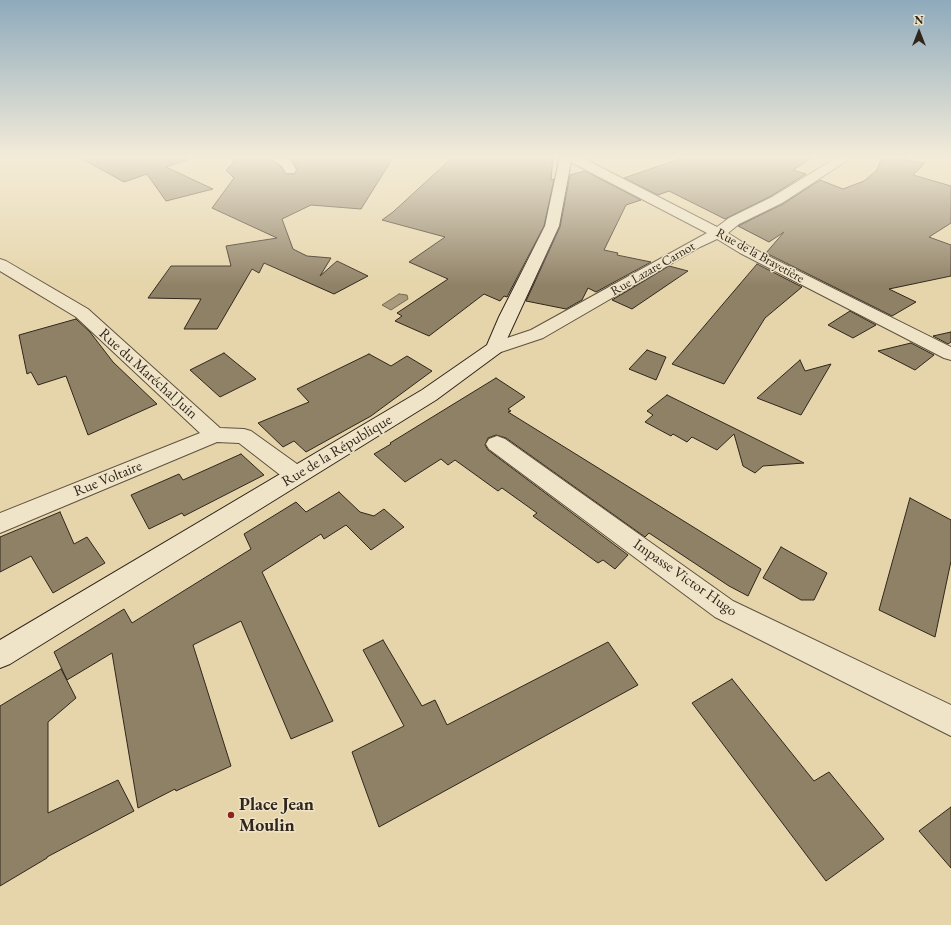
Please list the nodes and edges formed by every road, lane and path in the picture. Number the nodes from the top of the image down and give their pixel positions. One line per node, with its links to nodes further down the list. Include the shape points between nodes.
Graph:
1 (557, 199): 6 (street, via 552,226)
2 (653, 199): 4 (street, Rue de la Brayetière)
3 (777, 199): 4 (street, Rue Lazare Carnot, via 734,221)
4 (718, 233): 6 (street, Rue Lazare Carnot, via 537,334); 7 (street, Rue de la Brayetière, via 745,250)
5 (4, 271): 8 (street, Rue du Maréchal Juin, via 82,313)
6 (495, 348): 10 (street, Rue de la République, via 430,395)
7 (951, 354)
8 (215, 435): 10 (street, via 244,436); 11 (street, Rue Voltaire)
9 (497, 444): 13 (street, Impasse Victor Hugo, via 724,609)
10 (296, 475): 12 (street, Rue de la République)
11 (0, 523)
12 (0, 655)
13 (951, 721)

